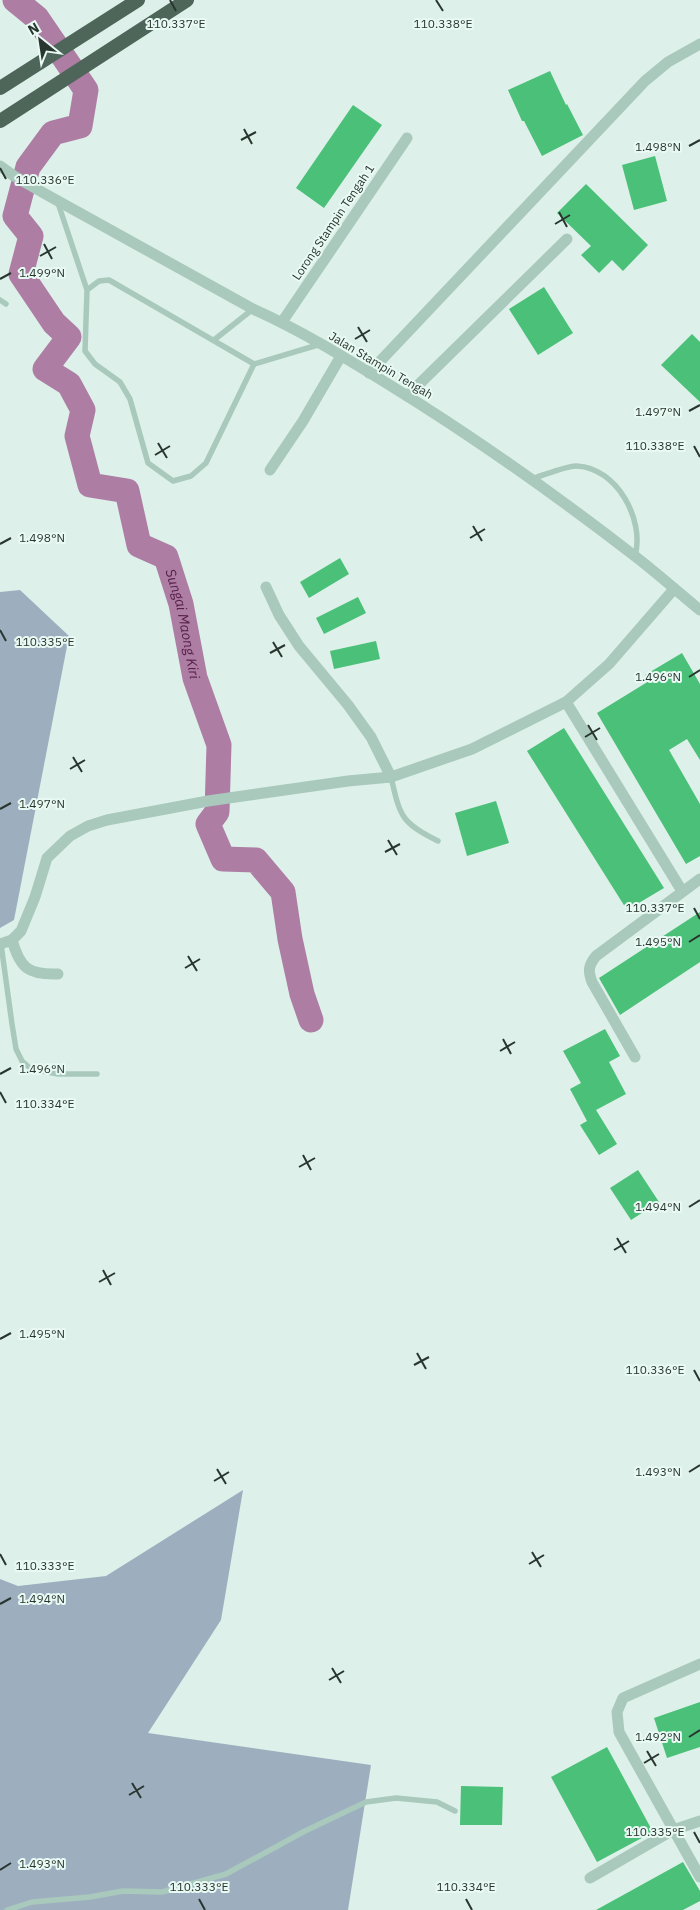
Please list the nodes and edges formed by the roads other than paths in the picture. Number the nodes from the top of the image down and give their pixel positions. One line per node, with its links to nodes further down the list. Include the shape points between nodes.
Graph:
1 (138, 0): 4 (highway)
2 (187, 0): 5 (highway)
3 (700, 44): 19 (street, via 668,62 645,81)
4 (0, 88)
5 (0, 121)
6 (407, 138): 14 (street, Lorong Stampin Tengah 1)
7 (0, 166): 8 (street, Jalan Stampin Tengah)
8 (53, 198): 10 (lane); 13 (street, Jalan Stampin Tengah)
9 (567, 239): 20 (street)
10 (88, 290): 15 (lane, via 99,281 109,280); 18 (lane, via 85,351 95,364 120,382 130,399 148,463 173,481 191,476 206,463)
11 (0, 300): 12 (lane)
12 (6, 304)
13 (253, 309): 14 (street, Jalan Stampin Tengah); 15 (lane)
14 (282, 322): 16 (street, Jalan Stampin Tengah)
15 (214, 340): 18 (lane)
16 (321, 344): 17 (street, Jalan Stampin Tengah); 18 (lane)
17 (341, 356): 19 (street, Jalan Stampin Tengah); 21 (street, via 303,422)
18 (254, 364)
19 (369, 373): 20 (street, Jalan Stampin Tengah)
20 (407, 396): 22 (street, Jalan Stampin Tengah)
21 (270, 470)
22 (532, 479): 23 (street, Jalan Stampin Tengah); 23 (lane, via 576,465 599,472 615,484 635,522 639,544)
23 (635, 556): 25 (street, Jalan Stampin Tengah)
24 (266, 587): 28 (street, via 299,646 371,737)
25 (674, 589): 26 (street, Jalan Stampin Tengah); 27 (street, via 609,664)
26 (700, 610)
27 (566, 702): 28 (street, via 472,749); 31 (street)
28 (392, 777): 29 (lane, via 397,805 404,819); 32 (street, via 208,801 88,826 70,836 47,858 21,932)
29 (438, 841)
30 (700, 879): 31 (street)
31 (682, 892): 35 (street, via 596,956 588,970)
32 (12, 940): 33 (street); 34 (street, via 22,964 32,972)
33 (0, 944): 36 (lane, via 16,1049 22,1061 31,1069 58,1074)
34 (58, 974)
35 (635, 1057)
36 (98, 1074)
37 (700, 1664): 40 (street, via 624,1698 617,1712 619,1732)
38 (454, 1811): 43 (lane, via 437,1802 396,1798 366,1802 226,1874 162,1892 123,1891 32,1902)
39 (700, 1821): 40 (street)
40 (673, 1830): 41 (street); 42 (street)
41 (700, 1877)
42 (590, 1878)
43 (7, 1910)

